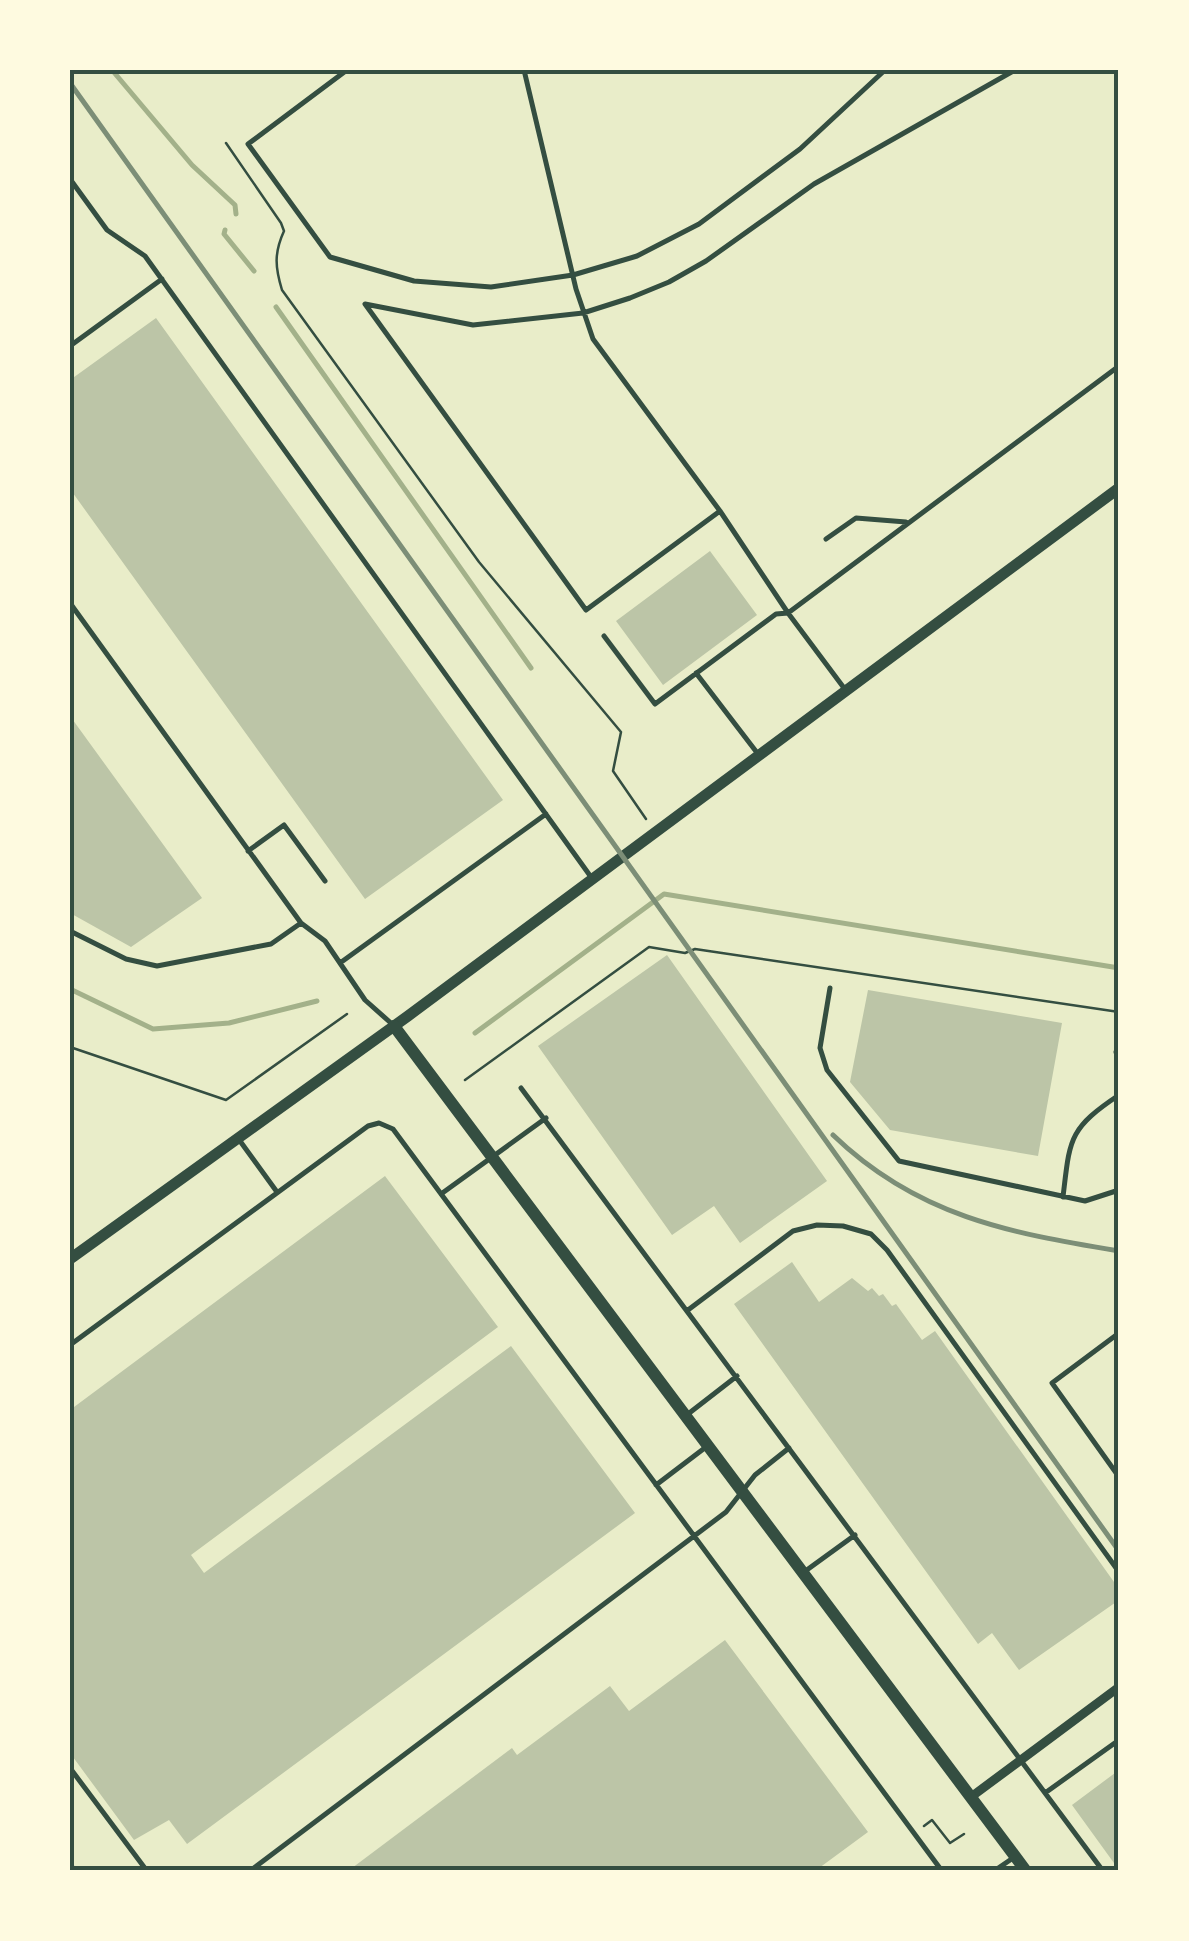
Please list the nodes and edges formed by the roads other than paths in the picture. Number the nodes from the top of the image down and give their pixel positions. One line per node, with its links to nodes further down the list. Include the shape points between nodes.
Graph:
1 (347, 70): 6 (lane, via 248,144 330,257 414,281 491,287)
2 (524, 70): 6 (lane)
3 (884, 70): 6 (lane, via 800,149 699,224 636,256)
4 (1015, 70): 8 (lane, via 814,184 676,278)
5 (70, 179): 7 (lane, via 107,230 145,256)
6 (572, 275): 8 (lane)
7 (162, 280): 9 (lane); 21 (lane)
8 (584, 313): 12 (lane, via 593,339); 12 (lane, via 473,325 365,304 586,610)
9 (70, 346)
10 (1119, 366): 13 (lane)
11 (1119, 488): 19 (street)
12 (720, 511): 16 (lane)
13 (909, 523): 14 (lane, via 856,518); 16 (lane)
14 (826, 539)
15 (70, 603): 22 (lane)
16 (788, 613): 18 (lane, via 776,614); 19 (lane)
17 (604, 636): 18 (lane, via 654,704)
18 (696, 673): 20 (lane)
19 (846, 691): 20 (street)
20 (759, 756): 23 (street)
21 (546, 814): 23 (lane); 27 (lane)
22 (248, 851): 24 (lane, via 284,824); 25 (lane)
23 (593, 879): 29 (street)
24 (325, 881)
25 (301, 923): 26 (lane, via 272,944 156,966 126,960); 27 (lane)
26 (70, 931)
27 (340, 963): 29 (lane, via 365,1000)
28 (830, 988): 40 (lane, via 820,1048 827,1070 899,1161)
29 (394, 1026): 35 (street); 36 (main road)
30 (1116, 1052): 31 (lane)
31 (1119, 1064)
32 (521, 1088): 34 (lane)
33 (1119, 1095): 40 (lane, via 1093,1112 1070,1141)
34 (546, 1118): 36 (lane); 42 (lane)
35 (238, 1138): 38 (lane); 41 (street)
36 (491, 1156): 39 (lane); 46 (main road)
37 (1119, 1190): 40 (lane, via 1086,1201)
38 (278, 1192): 39 (lane, via 379,1123 392,1129); 44 (lane)
39 (441, 1194): 50 (lane)
40 (1062, 1196)
41 (70, 1259)
42 (688, 1310): 45 (lane); 54 (lane, via 792,1232 817,1225 871,1234)
43 (1119, 1333): 49 (lane, via 1052,1383)
44 (70, 1345)
45 (736, 1376): 46 (lane); 48 (lane)
46 (686, 1416): 47 (main road)
47 (708, 1446): 50 (lane); 51 (main road)
48 (790, 1448): 51 (lane); 53 (lane)
49 (1119, 1477)
50 (656, 1485): 52 (lane)
51 (742, 1490): 52 (lane, via 726,1512); 55 (main road)
52 (693, 1536): 64 (lane); 65 (lane)
53 (854, 1536): 55 (lane); 58 (lane)
54 (1119, 1572)
55 (803, 1573): 61 (main road)
56 (1119, 1687): 58 (street)
57 (1119, 1740): 60 (lane)
58 (1021, 1761): 60 (lane); 61 (street)
59 (70, 1768): 63 (lane)
60 (1046, 1794): 68 (lane)
61 (971, 1797): 62 (main road)
62 (1015, 1856): 66 (lane); 67 (main road)
63 (146, 1871)
64 (250, 1871)
65 (942, 1871)
66 (994, 1871)
67 (1026, 1871)
68 (1103, 1871)

